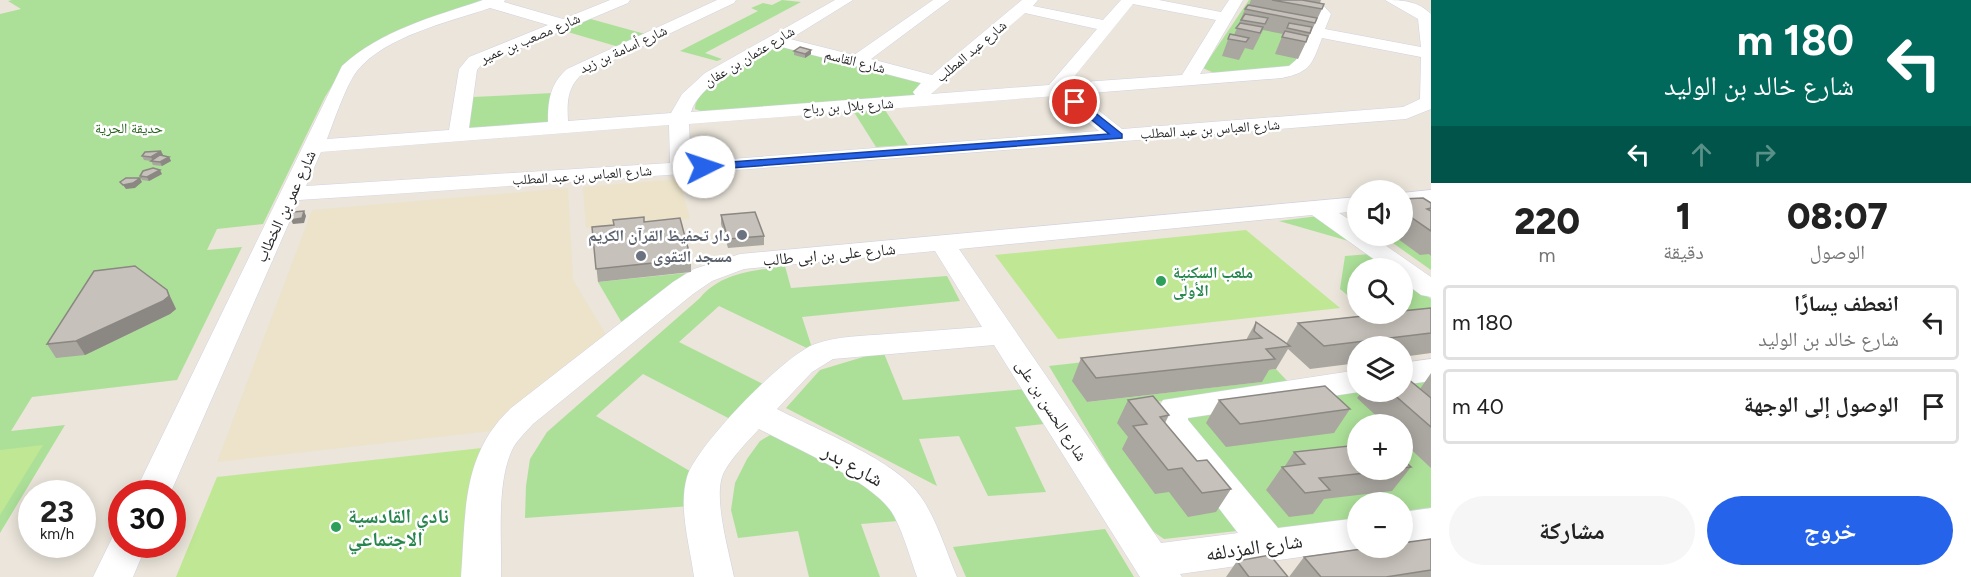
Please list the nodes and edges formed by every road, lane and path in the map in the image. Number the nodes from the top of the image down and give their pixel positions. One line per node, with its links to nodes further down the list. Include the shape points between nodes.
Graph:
1 (623, 0): 14 (street, شارع مصعب بن عمير)
2 (729, 0): 27 (street, شارع أسامة بن زيد, via 570,75 559,92)
3 (846, 0): 17 (street, شارع عثمان بن عفان)
4 (943, 0): 19 (street)
5 (1129, 0): 15 (street)
6 (1135, 0): 13 (street)
7 (1236, 0): 13 (street)
8 (1304, 0): 16 (street, شارع بلال بن رباح, via 1322,12)
9 (1392, 0): 12 (street, شارع العباس بن عبد المطلب)
10 (494, 1): 14 (street); 30 (street, شارع عمر بن الخطاب, via 391,39 360,57 348,70)
11 (1026, 4): 15 (street); 21 (street, شارع عبد المطلب)
12 (1425, 12): 18 (street, شارع العباس بن عبد المطلب)
13 (1225, 17): 22 (street)
14 (562, 24): 28 (street, شارع مصعب بن عمير, via 471,65)
15 (1107, 26): 20 (street)
16 (1316, 33): 18 (street); 22 (street, شارع بلال بن رباح, via 1304,62 1295,70)
17 (775, 40): 19 (street, شارع القاسم); 26 (street, شارع عثمان بن عفان, via 698,87 683,104)
18 (1431, 54): 29 (street, شارع العباس بن عبد المطلب, via 1429,100 1406,114)
19 (857, 61): 21 (street, شارع القاسم)
20 (1071, 67): 23 (street, via 1089,77); 24 (street, via 1058,82)
21 (935, 81): 25 (street, شارع عبد المطلب)
22 (1187, 81): 23 (street, شارع بلال بن رباح)
23 (1124, 85): 24 (street, شارع بلال بن رباح)
24 (1061, 90): 25 (street, شارع بلال بن رباح); 29 (street)
25 (911, 101): 26 (street, شارع بلال بن رباح)
26 (678, 119): 27 (street, شارع بلال بن رباح); 31 (street)
27 (558, 128): 28 (street, شارع بلال بن رباح)
28 (459, 135): 30 (street, شارع بلال بن رباح)
29 (1118, 136): 31 (street, شارع العباس بن عبد المطلب)
30 (313, 146): 32 (street, شارع عمر بن الخطاب)
31 (681, 169): 32 (street, شارع العباس بن عبد المطلب)
32 (290, 194): 46 (street, شارع عمر بن الخطاب)
33 (1431, 197): 34 (street)
34 (1413, 199)
35 (1347, 205): 36 (street, شارع على بن ابى طالب)
36 (1317, 208): 37 (street, شارع على بن ابى طالب); 38 (street)
37 (942, 243): 41 (street, شارع الحسن بن على); 54 (street, شارع على بن ابى طالب, via 740,262 703,275 683,288 522,416 502,438 488,476)
38 (1387, 258)
39 (1413, 277): 40 (street)
40 (1431, 289)
41 (1002, 335): 45 (street, via 852,346 824,352 801,365); 52 (street, شارع الحسن بن على)
42 (1431, 370): 43 (street)
43 (1413, 372)
44 (1347, 383): 50 (street, via 1172,411 1176,428)
45 (755, 412): 55 (street, via 716,454 704,478 702,503); 56 (street, شارع بدر, via 894,489 909,508)
46 (158, 480)
47 (1431, 524): 48 (street)
48 (1413, 526)
49 (1347, 535): 50 (street, شارع المزدلفه)
50 (1269, 545): 52 (street, شارع المزدلفه)
51 (122, 558): 53 (street)
52 (1156, 569)
53 (113, 577)
54 (481, 577)
55 (714, 577)
56 (937, 577)

